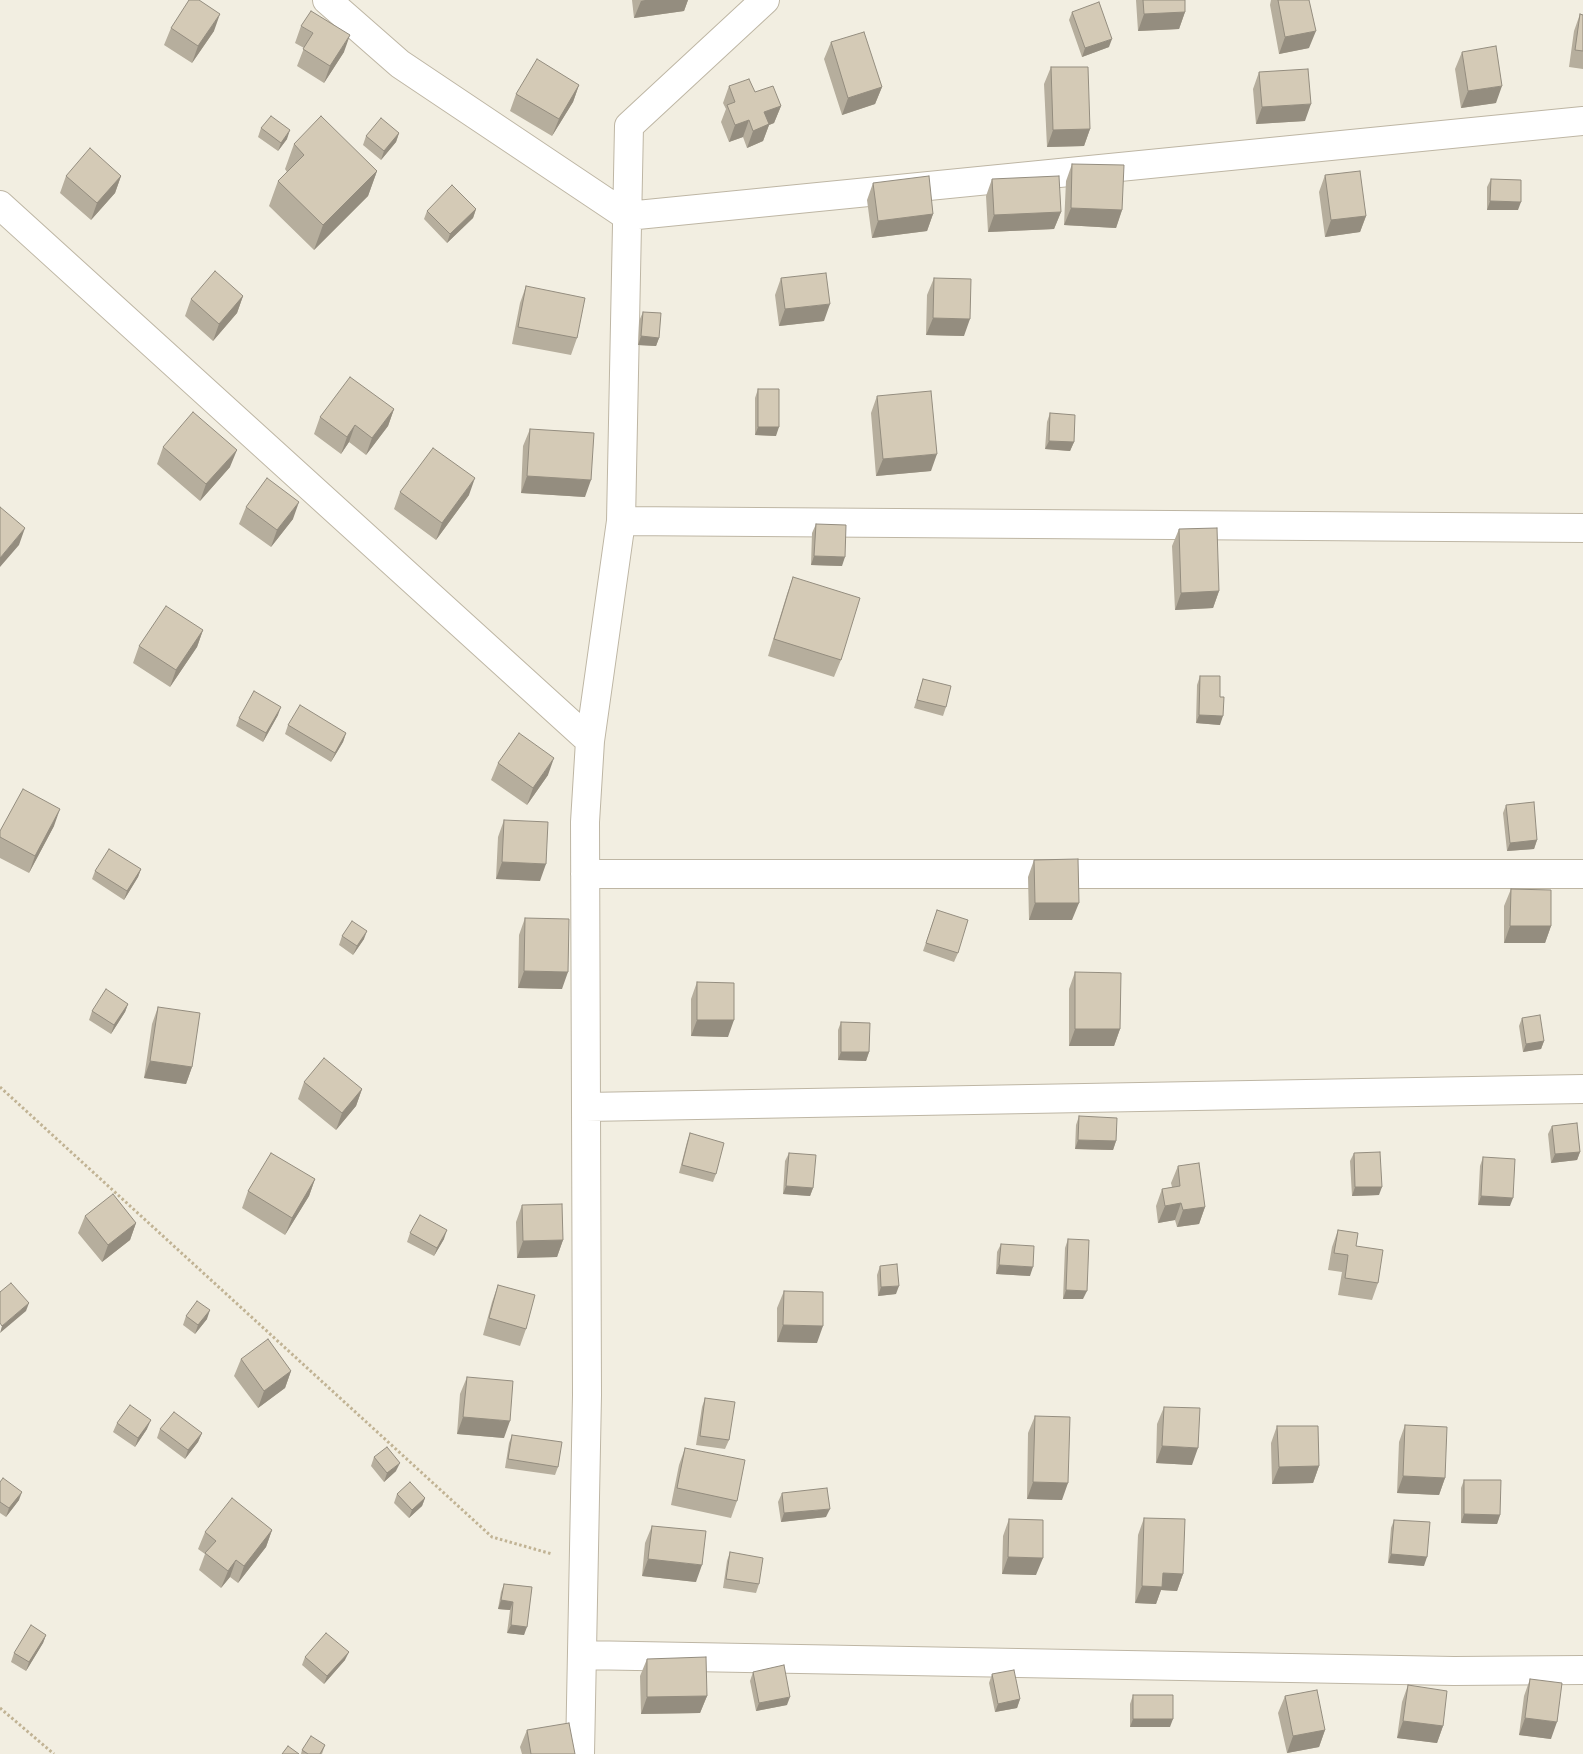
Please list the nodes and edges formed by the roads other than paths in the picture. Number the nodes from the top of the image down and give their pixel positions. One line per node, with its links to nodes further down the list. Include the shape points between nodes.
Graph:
1 (327, 0): 5 (street, via 400,64)
2 (765, 0): 5 (street, via 629,126)
3 (1583, 121): 5 (street)
4 (0, 205): 8 (street)
5 (628, 216): 6 (street)
6 (621, 521): 7 (street); 8 (street)
7 (1583, 528)
8 (590, 741): 9 (street)
9 (585, 874): 10 (street); 12 (street)
10 (1583, 874)
11 (1583, 1088): 12 (street)
12 (586, 1107): 13 (street, via 587,1395)
13 (582, 1655): 14 (street, via 1454,1671); 15 (street)
14 (1583, 1670)
15 (580, 1754)

